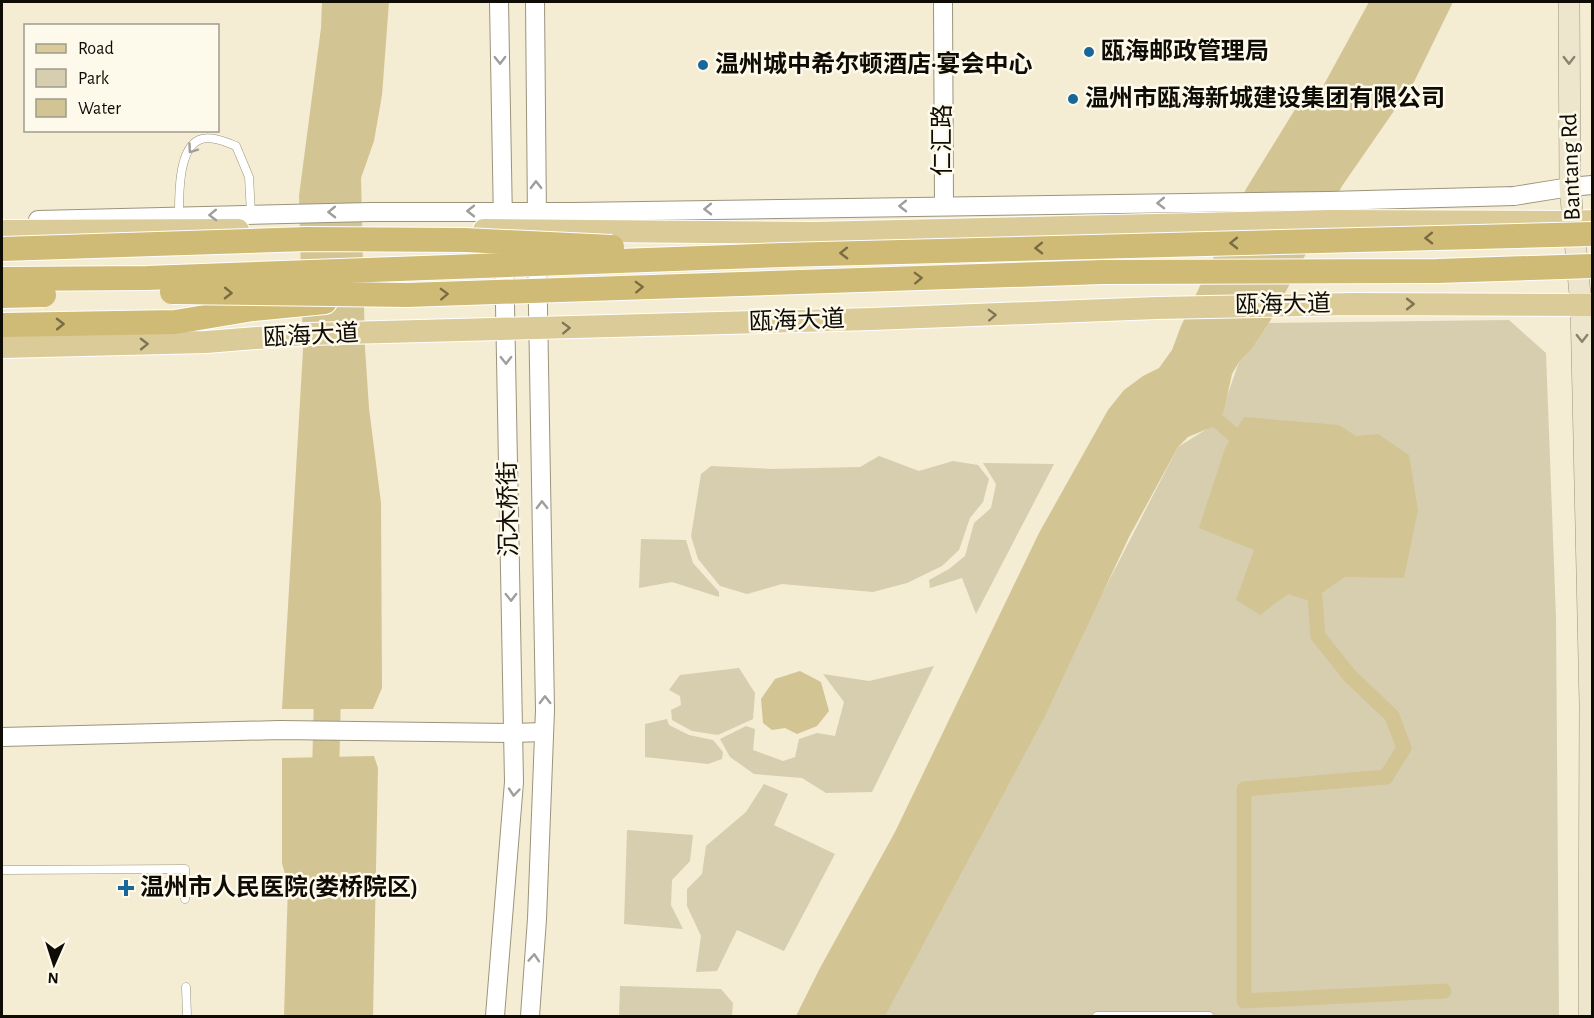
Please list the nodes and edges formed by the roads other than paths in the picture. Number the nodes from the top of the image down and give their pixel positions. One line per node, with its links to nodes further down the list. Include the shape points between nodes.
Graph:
1 (499, 2): 15 (street, 沉木桥街, one-way to 15)
2 (535, 2): 13 (street, 沉木桥街, one-way to 2)
3 (943, 2): 7 (street, 仁汇路)
4 (1569, 2): 6 (main road, Bantang Rd, one-way to 6)
5 (1593, 185): 6 (street)
6 (1570, 187): 9 (street, via 1514,196); 16 (main road, Bantang Rd)
7 (944, 206): 8 (street, one-way to 8); 9 (street, one-way to 7, via 1241,202)
8 (873, 207): 13 (street, one-way to 13, via 573,212); 18 (street)
9 (1330, 211): 16 (main road); 18 (main road, via 1228,223)
10 (251, 214): 11 (street, one-way to 11); 11 (lane, one-way to 11, via 249,177 236,146 200,139 190,147 183,164); 12 (street, one-way to 10)
11 (179, 216): 14 (street)
12 (376, 220): 15 (main road, one-way to 12); 17 (main road, via 312,230)
13 (537, 220): 15 (main road); 18 (main road); 30 (street, 沉木桥街)
14 (2, 221)
15 (503, 221): 31 (street, 沉木桥街)
16 (1582, 222): 28 (main road, Bantang Rd)
17 (2, 231)
18 (812, 233)
19 (1593, 234): 21 (highway, one-way to 21, bridge)
20 (2, 249): 21 (highway, bridge, via 307,239 453,240)
21 (783, 255): 24 (highway, bridge, via 147,278)
22 (1593, 266): 23 (highway, 瓯海大道, bridge)
23 (1437, 271): 25 (highway, bridge); 26 (highway, 瓯海大道, one-way to 23, bridge, via 1103,272)
24 (2, 279)
25 (1593, 284)
26 (406, 295): 27 (highway, 瓯海大道, one-way to 26, bridge, via 159,292); 29 (highway, one-way to 26, bridge, via 175,322 253,309)
27 (2, 296)
28 (1587, 305): 30 (main road, 瓯海大道, one-way to 28, via 1157,308); 44 (main road, Bantang Rd, one-way to 44)
29 (2, 325)
30 (539, 328): 31 (main road, 瓯海大道); 33 (street, 沉木桥街, one-way to 30)
31 (506, 330): 32 (main road, 瓯海大道, one-way to 31); 34 (street, 沉木桥街, one-way to 34)
32 (2, 347)
33 (543, 732): 34 (street); 41 (street, 沉木桥街, one-way to 33)
34 (513, 733): 35 (street, via 279,730); 40 (street, 沉木桥街, one-way to 40, via 514,782)
35 (2, 737)
36 (2, 870): 37 (lane, via 185,869)
37 (185, 900)
38 (186, 987): 39 (lane)
39 (187, 1017)
40 (495, 1017)
41 (530, 1017)
42 (1097, 1017): 43 (lane)
43 (1209, 1017)
44 (1589, 1017)

